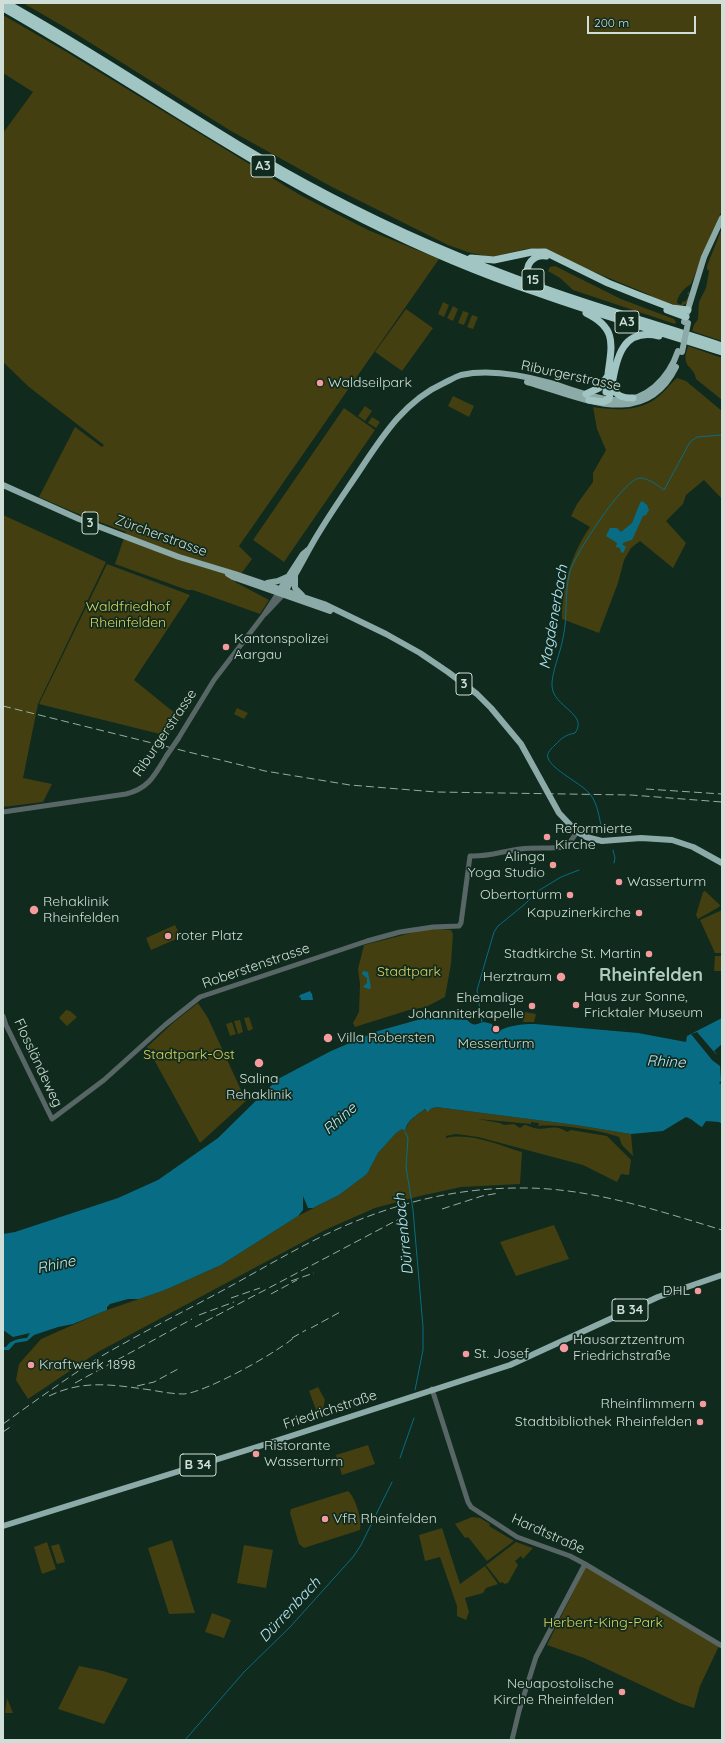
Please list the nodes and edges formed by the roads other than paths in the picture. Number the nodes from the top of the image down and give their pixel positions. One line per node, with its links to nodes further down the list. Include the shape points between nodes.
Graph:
1 (6, 3): 4 (highway, A3, via 286,172 368,216)
2 (3, 8): 6 (highway, A3, via 250,159 322,199 450,260)
3 (722, 218): 7 (main road, Riburgerstrasse, via 704,258)
4 (453, 254): 5 (highway, A3); 7 (highway, via 489,260 545,252)
5 (576, 300): 7 (highway, 15, via 541,285 529,275 529,264 534,258 544,256 554,259 630,296); 9 (highway, A3)
6 (566, 303): 8 (highway, A3); 12 (highway, via 597,319 604,326 610,338 612,354)
7 (687, 317): 11 (main road, Riburgerstrasse)
8 (689, 341): 10 (highway, A3); 13 (highway, via 650,334 631,338 620,353)
9 (722, 346)
10 (722, 352)
11 (675, 367): 15 (main road, Riburgerstrasse, via 657,386); 16 (main road, Riburgerstrasse, via 666,384 651,397 630,404)
12 (608, 375): 14 (highway, via 599,388); 16 (highway)
13 (612, 386): 15 (highway, via 618,395); 16 (highway)
14 (588, 397): 16 (highway); 18 (main road, Riburgerstrasse, via 509,378 476,376 446,382 426,392 392,424)
15 (632, 398): 16 (main road, Riburgerstrasse)
16 (606, 401)
17 (3, 486): 19 (main road, Zürcherstrasse / 3, via 78,519)
18 (310, 547): 20 (main road, Riburgerstrasse); 21 (main road, Riburgerstrasse)
19 (223, 571): 22 (main road, Zürcherstrasse / 3); 23 (main road, Zürcherstrasse / 3)
20 (288, 576): 22 (main road, via 278,582); 23 (main road, Riburgerstrasse)
21 (295, 576): 23 (main road, Riburgerstrasse); 24 (main road, via 295,588)
22 (264, 583): 23 (main road, Zürcherstrasse / 3)
23 (281, 592): 24 (main road, Zürcherstrasse / 3); 25 (main road, Zürcherstrasse / 3); 26 (street, Riburgerstrasse, bridge, via 214,680 152,779 138,790 126,794)
24 (305, 597): 25 (main road, Zürcherstrasse / 3)
25 (338, 612): 27 (main road, Zürcherstrasse / 3, via 409,646 477,694 516,737 558,811)
26 (3, 812)
27 (577, 832): 28 (main road, 3, via 602,841 641,838 672,840 693,847); 30 (street, Roberstenstrasse, via 564,847 517,849 491,856 470,856 459,926 407,931 367,941 200,998 165,1025 104,1080)
28 (722, 863)
29 (3, 1016): 30 (street, Flossländeweg)
30 (52, 1119)
31 (721, 1275): 32 (main road, Friedrichstraße / B 34, via 658,1297 510,1365)
32 (432, 1389): 33 (main road, Friedrichstraße / B 34); 34 (street, Hardtstraße, via 471,1507 518,1537)
33 (3, 1526)
34 (585, 1564): 35 (street, Hardtstraße); 36 (street, via 536,1657)
35 (722, 1646)
36 (512, 1740)

